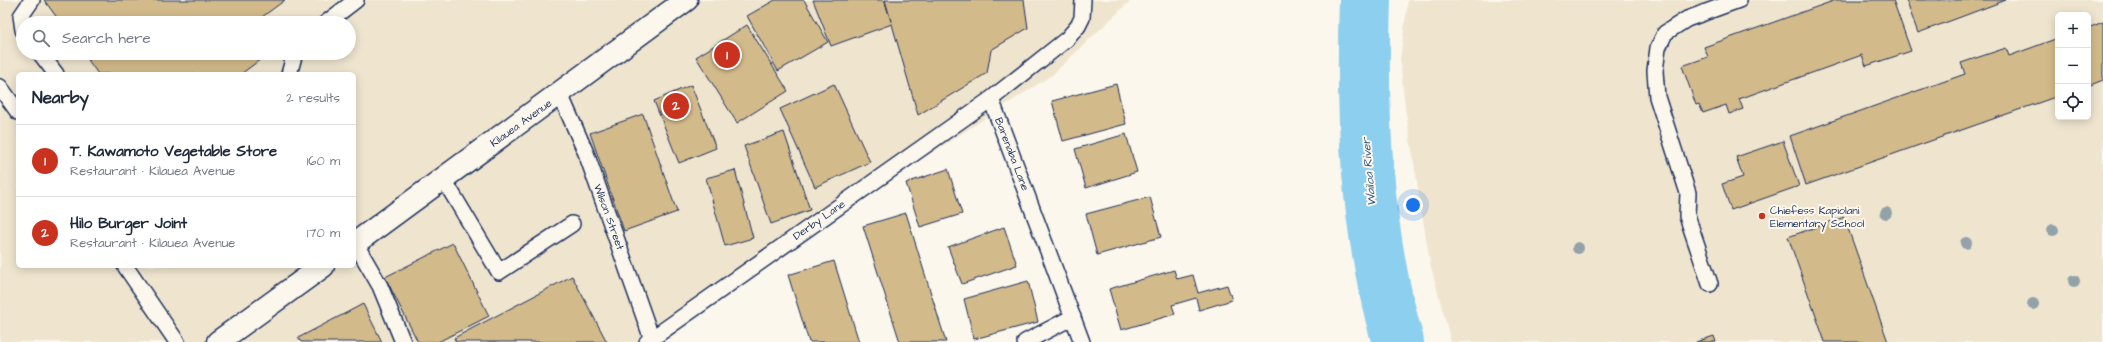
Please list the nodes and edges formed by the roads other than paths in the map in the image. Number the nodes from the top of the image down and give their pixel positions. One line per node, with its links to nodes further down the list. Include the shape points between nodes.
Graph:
1 (32, 0): 6 (lane)
2 (356, 0): 7 (lane)
3 (686, 0): 13 (street, Kilauea Avenue)
4 (1083, 0): 14 (lane, via 1082,18 1073,33)
5 (1738, 0): 22 (lane, via 1686,19 1664,33 1658,48 1655,71 1657,97 1688,193 1687,216)
6 (21, 16)
7 (335, 16)
8 (45, 60): 10 (lane)
9 (293, 60): 11 (lane)
10 (54, 72)
11 (290, 72)
12 (0, 87): 15 (lane)
13 (560, 94): 16 (street, Kilauea Avenue); 24 (lane, Wilson Street, via 586,153)
14 (991, 98): 23 (lane, Barenaba Lane); 24 (lane, Derby Lane)
15 (16, 109)
16 (444, 178): 17 (lane, via 499,272); 18 (street, Kilauea Avenue)
17 (572, 224)
18 (356, 242)
19 (356, 246): 27 (lane, via 380,286)
20 (126, 268): 25 (lane)
21 (320, 268): 26 (street)
22 (1710, 284)
23 (1073, 317): 28 (lane); 29 (lane, Barenaba Lane)
24 (651, 341)
25 (177, 342)
26 (218, 342)
27 (403, 342)
28 (1025, 342)
29 (1082, 342)

